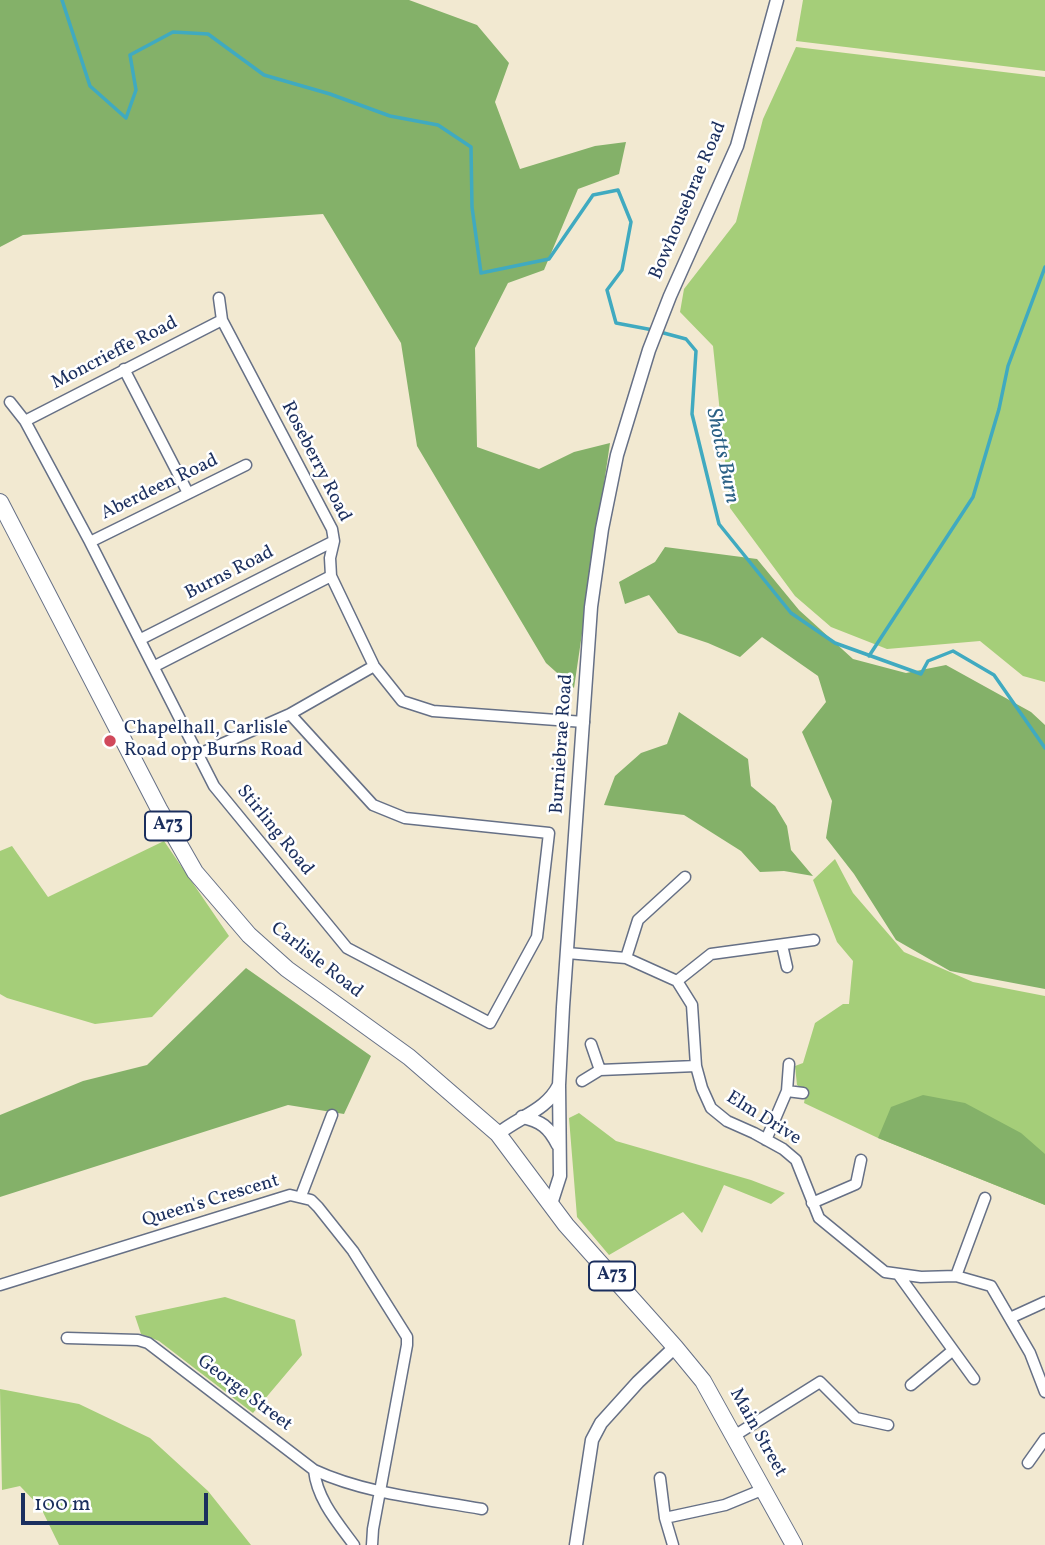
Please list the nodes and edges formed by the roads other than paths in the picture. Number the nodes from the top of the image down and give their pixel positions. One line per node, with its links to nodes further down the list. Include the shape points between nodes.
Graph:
1 (777, 0): 2 (street, Bowhousebrae Road, via 737,146)
2 (670, 296): 18 (street, Burniebrae Road, via 617,455 602,528 591,607)
3 (219, 298): 4 (street, Roseberry Road)
4 (222, 320): 5 (street, Moncrieffe Road); 11 (street, Roseberry Road, via 332,529)
5 (124, 369): 7 (street, Moncrieffe Road); 9 (street)
6 (10, 402): 7 (street, Stirling Road)
7 (25, 421): 12 (street, Stirling Road)
8 (246, 465): 9 (street, Aberdeen Road)
9 (188, 493): 12 (street, Aberdeen Road)
10 (0, 502): 37 (main road, Carlisle Road / A73, via 195,872 249,935 287,969 409,1057)
11 (334, 541): 13 (street, Roseberry Road); 14 (street, Burns Road)
12 (90, 542): 14 (street, Stirling Road)
13 (331, 576): 15 (street); 16 (street)
14 (141, 639): 15 (street, Stirling Road)
15 (155, 666): 19 (street, Stirling Road)
16 (374, 666): 17 (street); 18 (street, via 402,701 433,710)
17 (290, 714): 19 (street); 19 (street, Stirling Road, via 373,805 405,818 549,833 537,937 491,1023 346,948 214,786)
18 (584, 722): 23 (street, Burniebrae Road)
19 (199, 754)
20 (685, 877): 24 (street, via 638,920)
21 (814, 940): 22 (street)
22 (782, 945): 25 (street); 26 (street, via 711,954)
23 (567, 953): 24 (street); 32 (street, Burniebrae Road)
24 (626, 958): 26 (street)
25 (787, 967)
26 (677, 981): 29 (street, Elm Drive, via 692,1004)
27 (591, 1044): 30 (street)
28 (789, 1064): 33 (street)
29 (696, 1066): 30 (street); 38 (street, Elm Drive, via 711,1108)
30 (600, 1070): 31 (street)
31 (582, 1081)
32 (559, 1085): 36 (street, via 544,1106); 39 (street, Burniebrae Road)
33 (787, 1091): 34 (street); 38 (street)
34 (803, 1093)
35 (331, 1115): 41 (street)
36 (522, 1117): 37 (street); 39 (street, via 547,1127)
37 (498, 1134): 44 (main road, Carlisle Road / A73)
38 (766, 1140): 43 (street, Elm Drive, via 796,1160)
39 (560, 1149): 44 (street, Burniebrae Road, via 560,1176)
40 (861, 1160): 43 (street, via 856,1184)
41 (301, 1196): 47 (street, Queen's Crescent, via 290,1195); 63 (street, Queen's Crescent, via 318,1207 353,1251 407,1337)
42 (985, 1198): 46 (street)
43 (812, 1203): 45 (street, Elm Drive, via 819,1218 886,1272)
44 (551, 1204): 51 (main road, Carlisle Road / A73)
45 (898, 1274): 46 (street, Elm Drive); 52 (street)
46 (956, 1276): 49 (street, Elm Drive, via 991,1286)
47 (0, 1285)
48 (1045, 1302): 49 (street)
49 (1010, 1318): 55 (street, Elm Drive)
50 (67, 1338): 60 (street, George Street, via 148,1343)
51 (676, 1347): 57 (main road, Main Street / A73, via 703,1381); 68 (street, via 601,1423 593,1440)
52 (952, 1351): 53 (street); 54 (street)
53 (974, 1379)
54 (911, 1385)
55 (1045, 1392)
56 (888, 1425): 57 (street, via 856,1418 820,1382)
57 (734, 1436): 62 (main road, Main Street / A73)
58 (1045, 1439): 59 (street)
59 (1028, 1463)
60 (314, 1470): 63 (street, George Street); 66 (street, via 318,1489)
61 (660, 1478): 65 (street)
62 (764, 1489): 65 (street, via 725,1505); 70 (main road, Main Street / A73)
63 (380, 1492): 64 (street, George Street); 67 (street, Queen's Crescent)
64 (482, 1509)
65 (665, 1518): 69 (street)
66 (355, 1545)
67 (372, 1545)
68 (576, 1545)
69 (673, 1545)
70 (794, 1545)

